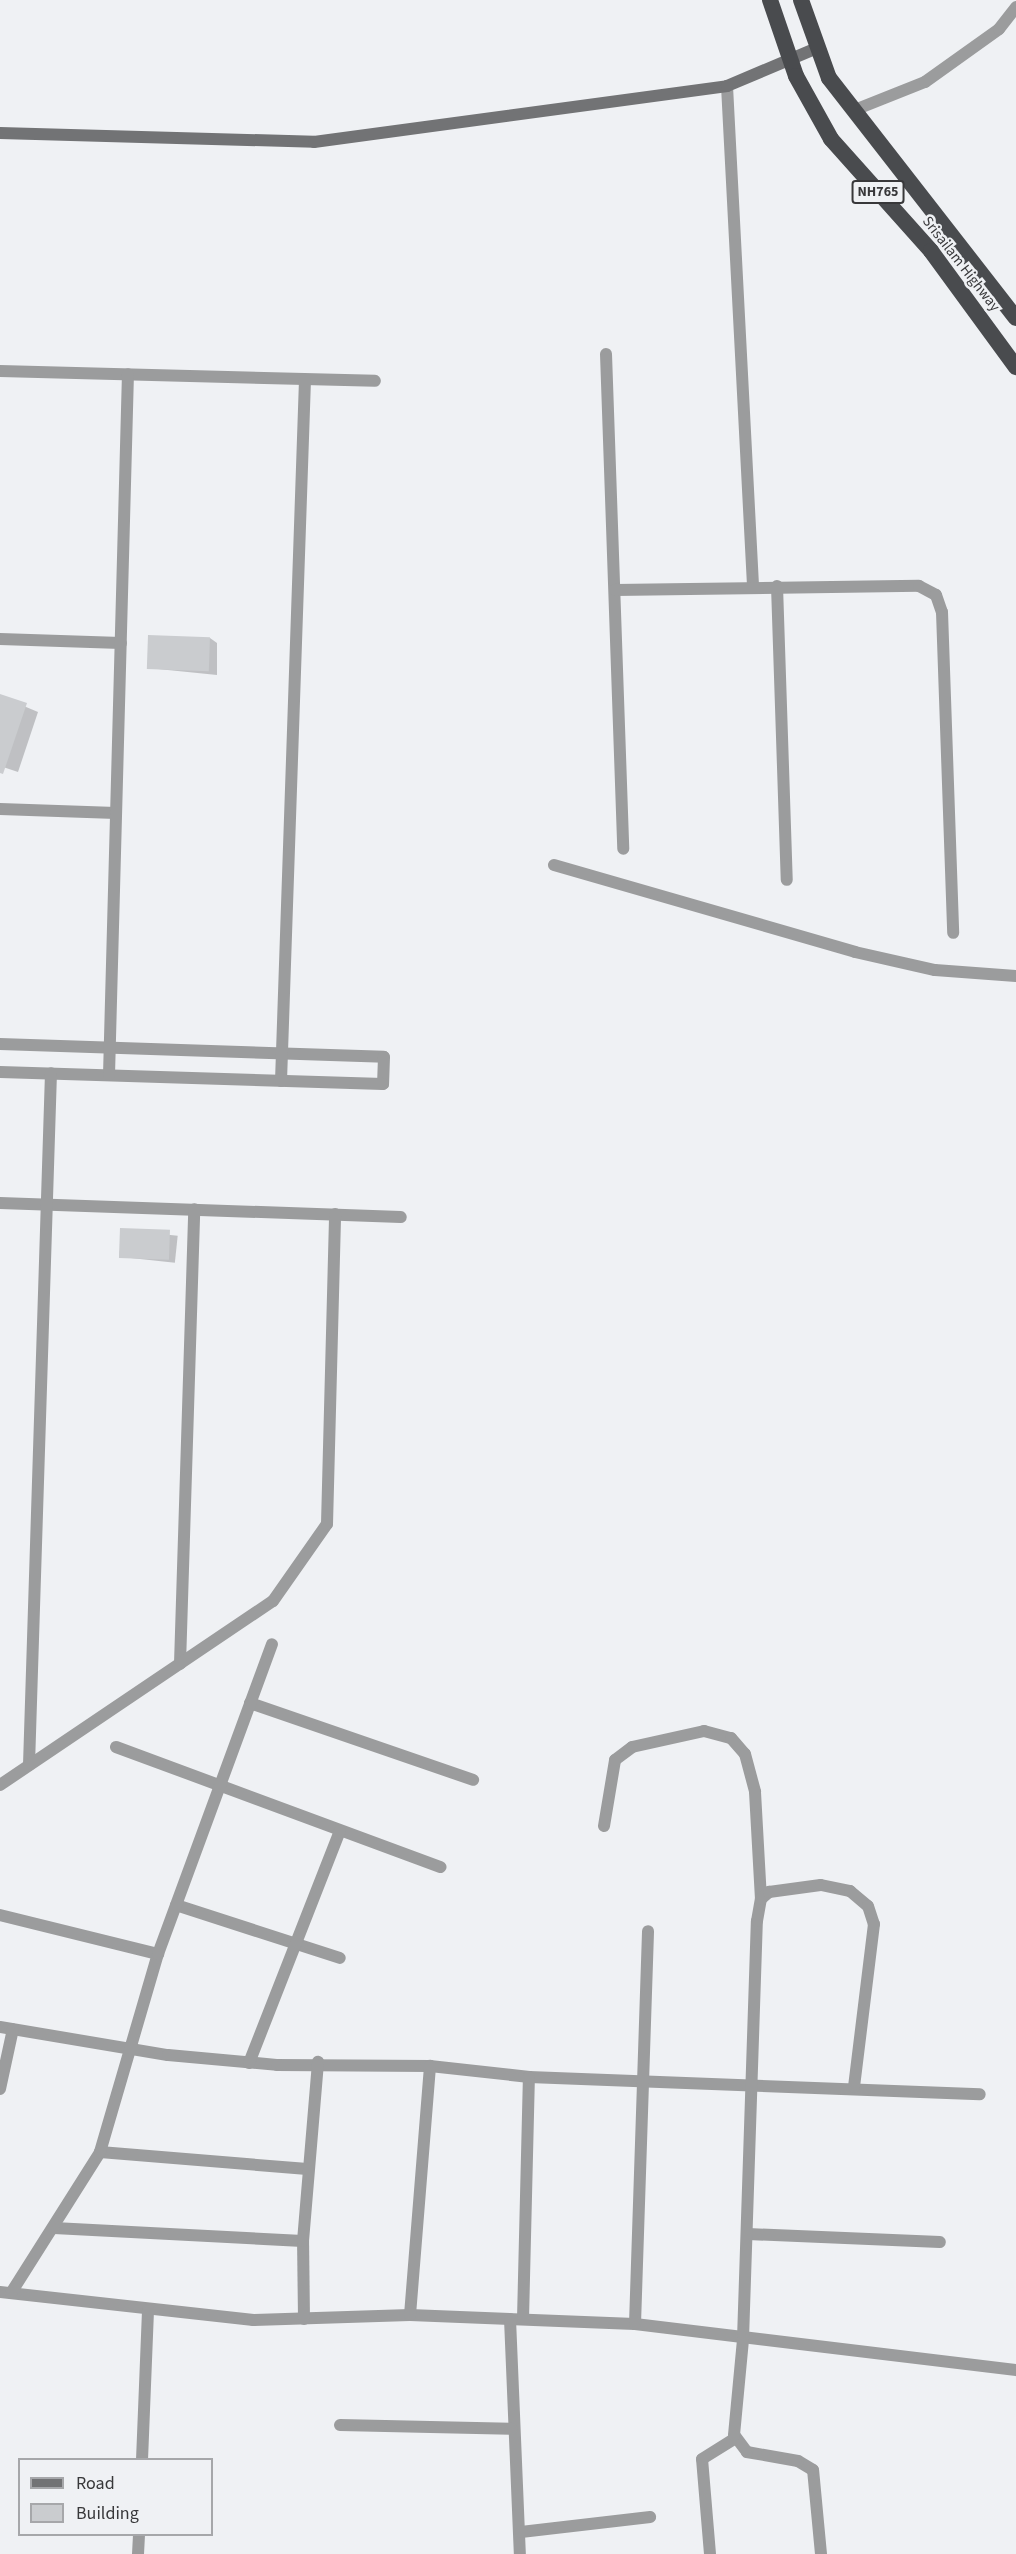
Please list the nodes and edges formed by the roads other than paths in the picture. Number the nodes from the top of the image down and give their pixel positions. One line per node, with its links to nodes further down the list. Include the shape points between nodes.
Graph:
1 (770, 0): 5 (highway, Srisailam Highway / NH765)
2 (801, 0): 4 (highway, Srisailam Highway / NH765)
3 (1016, 7): 7 (street, via 999,29 925,82)
4 (817, 48): 5 (main road); 7 (highway, Srisailam Highway / NH765, via 829,78)
5 (788, 57): 6 (main road); 11 (highway, Srisailam Highway / NH765, via 831,139 931,252)
6 (727, 86): 8 (main road, via 314,142); 16 (street)
7 (857, 109): 9 (highway, Srisailam Highway / NH765)
8 (0, 133)
9 (1016, 318)
10 (606, 354): 18 (street)
11 (1016, 367)
12 (0, 370): 13 (street)
13 (128, 374): 14 (street); 20 (street)
14 (305, 379): 15 (street); 30 (street)
15 (375, 381)
16 (753, 586): 17 (street); 18 (street)
17 (777, 586): 25 (street); 26 (street, via 919,586 936,595 942,612)
18 (615, 590): 23 (street)
19 (0, 639): 20 (street)
20 (121, 643): 22 (street)
21 (0, 809): 22 (street)
22 (116, 813): 29 (street)
23 (622, 849)
24 (554, 865): 27 (street, via 855,952 935,970)
25 (787, 880)
26 (953, 933)
27 (1016, 976)
28 (0, 1044): 29 (street)
29 (110, 1048): 30 (street); 33 (street)
30 (282, 1053): 34 (street); 34 (street, via 384,1057 384,1066 383,1084)
31 (0, 1072): 32 (street)
32 (51, 1074): 33 (street); 36 (street)
33 (109, 1075): 34 (street)
34 (281, 1081)
35 (0, 1203): 36 (street)
36 (47, 1204): 37 (street); 44 (street)
37 (194, 1209): 38 (street); 41 (street)
38 (335, 1214): 39 (street); 41 (street, via 327,1524 273,1601)
39 (400, 1217)
40 (272, 1644): 42 (street)
41 (180, 1664): 44 (street)
42 (250, 1703): 45 (street); 47 (street)
43 (116, 1747): 47 (street)
44 (29, 1766): 46 (street)
45 (473, 1780)
46 (0, 1785)
47 (219, 1788): 49 (street); 52 (street)
48 (604, 1826): 51 (street, via 615,1760 632,1747 704,1731 731,1738 745,1754 755,1792)
49 (340, 1832): 50 (street); 55 (street)
50 (441, 1867)
51 (760, 1899): 66 (street); 67 (street, via 789,1886 821,1886 850,1891 868,1906 874,1924)
52 (176, 1905): 55 (street); 56 (street)
53 (0, 1915): 56 (street)
54 (648, 1931): 65 (street)
55 (294, 1943): 57 (street); 61 (street)
56 (158, 1954): 60 (street)
57 (339, 1958)
58 (0, 2027): 59 (street)
59 (13, 2029): 60 (street); 68 (street)
60 (129, 2048): 61 (street); 70 (street)
61 (249, 2062): 62 (street)
62 (318, 2062): 63 (street); 71 (street)
63 (430, 2066): 64 (street); 78 (street)
64 (529, 2076): 65 (street); 80 (street)
65 (642, 2079): 66 (street); 81 (street)
66 (754, 2082): 67 (street); 73 (street)
67 (854, 2086): 69 (street)
68 (0, 2089)
69 (980, 2094)
70 (100, 2152): 71 (street); 72 (street)
71 (307, 2169): 74 (street)
72 (54, 2228): 74 (street); 76 (street)
73 (748, 2234): 75 (street); 82 (street)
74 (303, 2241): 79 (street)
75 (940, 2242)
76 (5, 2292): 77 (street)
77 (148, 2309): 79 (street, via 253,2320); 87 (street)
78 (410, 2315): 79 (street); 80 (street)
79 (304, 2319)
80 (516, 2319): 81 (street); 85 (street)
81 (635, 2324): 82 (street)
82 (743, 2339): 83 (street); 86 (street)
83 (1016, 2370)
84 (340, 2425): 85 (street)
85 (512, 2429): 89 (street)
86 (735, 2438): 93 (street, via 702,2459); 94 (street, via 747,2452 798,2461 813,2470)
87 (142, 2458)
88 (650, 2517): 89 (street)
89 (521, 2532): 92 (street)
90 (139, 2536): 91 (street)
91 (138, 2554)
92 (520, 2554)
93 (710, 2554)
94 (821, 2554)

